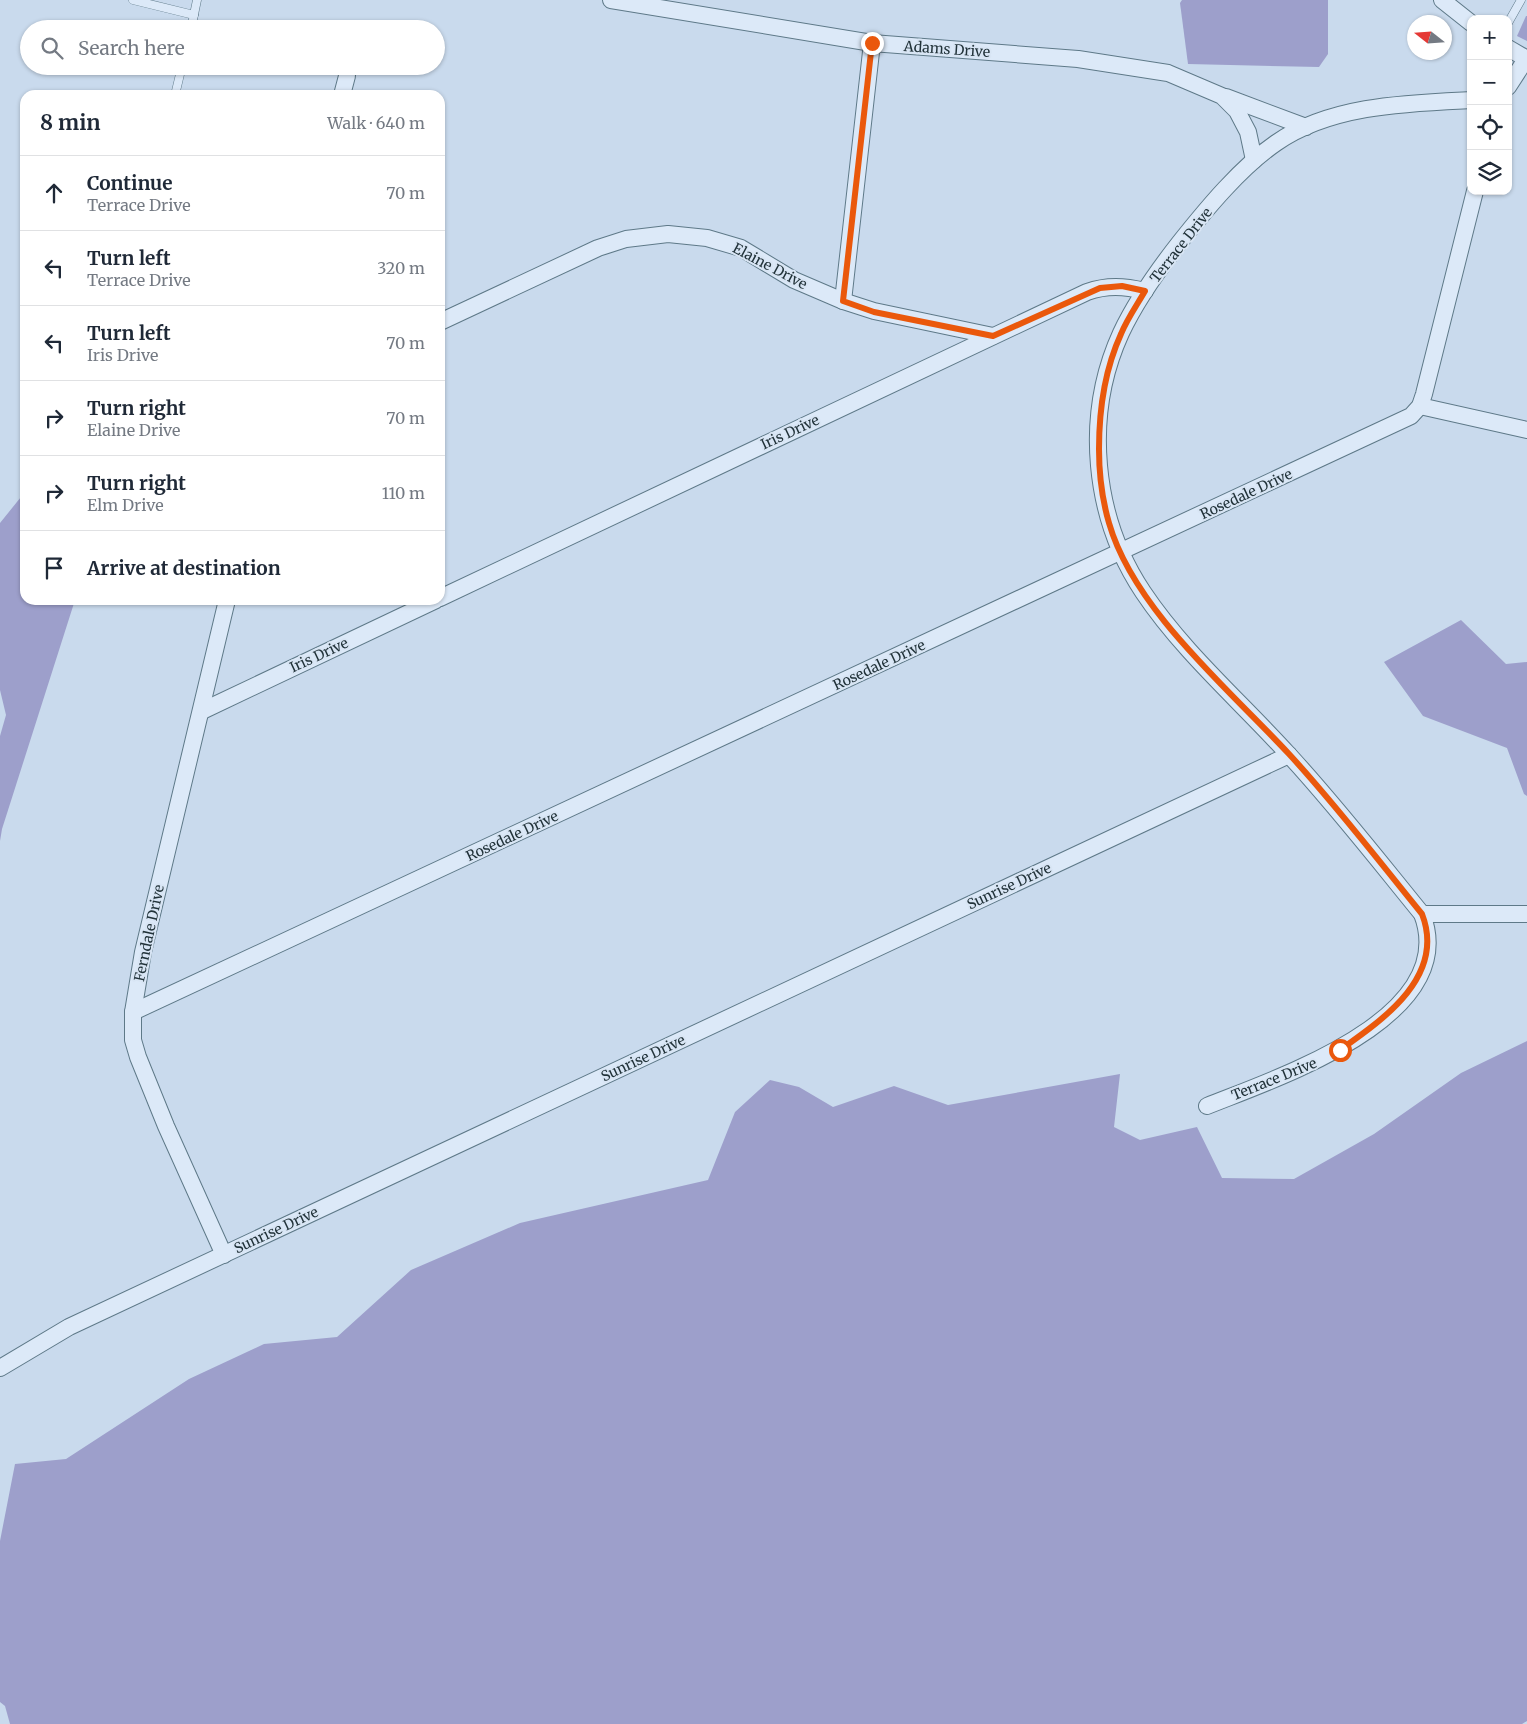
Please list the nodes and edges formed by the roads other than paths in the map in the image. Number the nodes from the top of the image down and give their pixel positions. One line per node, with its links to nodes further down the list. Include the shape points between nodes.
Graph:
1 (133, 0): 6 (lane)
2 (197, 0): 6 (lane)
3 (611, 0): 10 (street, Adams Drive)
4 (1442, 0): 9 (street)
5 (1521, 0): 7 (lane)
6 (194, 15): 8 (lane)
7 (1512, 16)
8 (193, 20)
9 (1467, 20)
10 (872, 43): 18 (street, Adams Drive, via 1130,66 1168,74); 24 (street)
11 (1512, 50): 12 (street)
12 (1527, 59): 15 (street)
13 (180, 75): 16 (lane)
14 (347, 76): 17 (street)
15 (1512, 81)
16 (176, 90)
17 (343, 90)
18 (1222, 96): 20 (street, Adams Drive); 21 (street, Adams Drive, via 1237,110 1245,125)
19 (1467, 100): 20 (street, Terrace Drive, via 1396,104 1344,114)
20 (1306, 127): 21 (street, Terrace Drive, via 1279,141)
21 (1254, 160): 23 (street, Terrace Drive, via 1192,226)
22 (1474, 195): 27 (street)
23 (1145, 291): 26 (street, Iris Drive, via 1122,286 1100,288); 29 (street, Terrace Drive, via 1120,334 1106,381 1099,424 1102,498)
24 (843, 301): 25 (street, Elaine Drive, via 794,280 741,248 707,238 646,235 598,248); 26 (street, Elaine Drive, via 874,312)
25 (445, 320)
26 (993, 336): 30 (street, Iris Drive)
27 (1420, 406): 28 (street); 29 (street, Rosedale Drive, via 1412,416)
28 (1527, 430)
29 (1120, 553): 34 (street, Terrace Drive, via 1143,593 1185,645); 37 (street, Rosedale Drive)
30 (445, 596)
31 (226, 605): 33 (street, Ferndale Drive)
32 (425, 605): 33 (street, Iris Drive)
33 (202, 711): 37 (street, Ferndale Drive, via 144,952)
34 (1289, 755): 35 (street, Terrace Drive); 39 (street, Sunrise Drive)
35 (1422, 914): 36 (street); 38 (street, Terrace Drive, via 1428,944 1421,974 1404,998 1379,1022 1320,1060)
36 (1527, 914)
37 (133, 1012): 39 (street, Ferndale Drive, via 133,1040 138,1057)
38 (1207, 1106)
39 (224, 1255): 40 (street, Sunrise Drive, via 69,1327)
40 (0, 1368)

